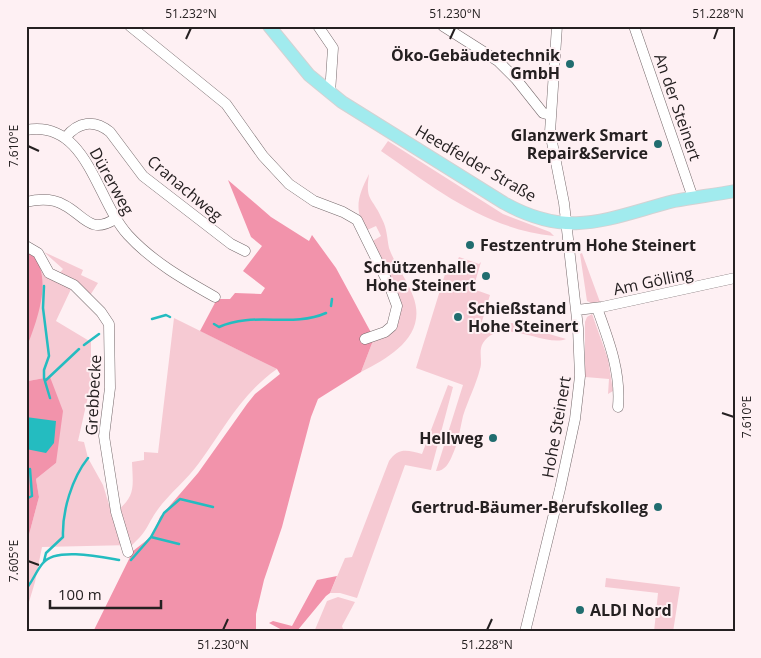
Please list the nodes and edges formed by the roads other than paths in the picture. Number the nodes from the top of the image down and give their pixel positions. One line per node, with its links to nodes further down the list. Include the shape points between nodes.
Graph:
1 (130, 26): 22 (street, via 226,104 263,156 289,184 357,220 397,306 392,326)
2 (269, 26): 7 (main road, Heedfelder Straße, via 309,75)
3 (318, 26): 7 (street, via 333,48)
4 (443, 26): 8 (street, via 498,61 543,113)
5 (557, 26): 8 (street, Hohe Steinert)
6 (634, 26): 12 (street, An der Steinert)
7 (330, 93): 15 (main road, Heedfelder Straße, via 504,203 527,214)
8 (550, 116): 15 (street, Hohe Steinert)
9 (26, 130): 10 (street, via 45,130)
10 (66, 137): 14 (street, Dürerweg, via 77,148); 17 (street, Cranachweg, via 81,124 104,127 155,187)
11 (735, 191): 12 (main road, Heedfelder Straße)
12 (693, 198): 15 (main road, Heedfelder Straße, via 616,218)
13 (26, 202): 14 (street, via 46,200 59,203 98,226)
14 (115, 218): 19 (street, Dürerweg, via 126,234 151,258)
15 (565, 224): 21 (street, Hohe Steinert)
16 (26, 246): 24 (street, Grebbecke, via 38,253 49,273 74,284 108,324 110,386 104,436 116,512)
17 (245, 251)
18 (735, 278): 20 (street, Am Gölling)
19 (215, 297)
20 (597, 308): 21 (street, Am Gölling); 23 (street, via 616,365)
21 (576, 310): 25 (street, Hohe Steinert, via 580,376 575,419)
22 (365, 339)
23 (618, 407)
24 (128, 552)
25 (525, 632)

